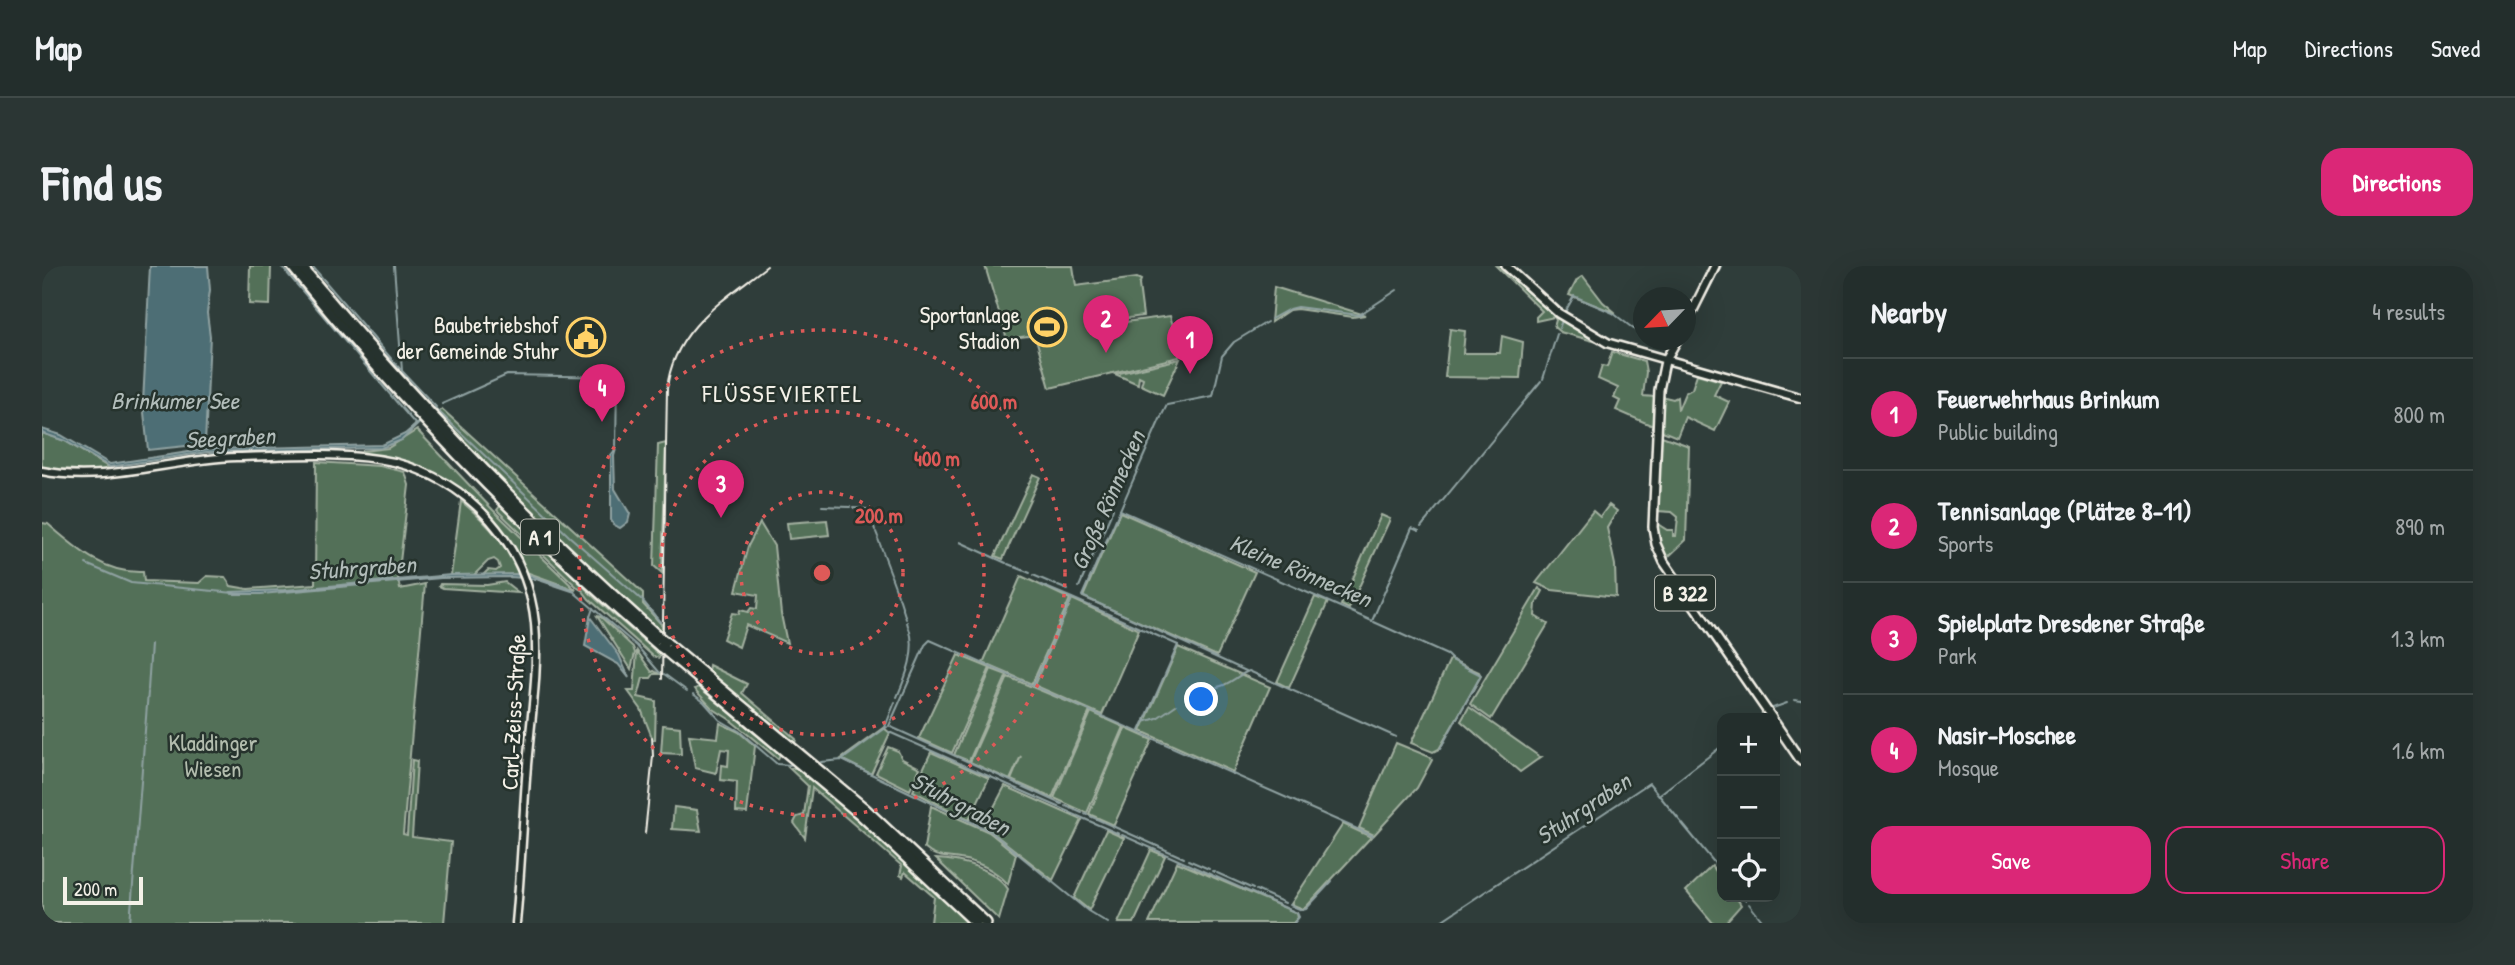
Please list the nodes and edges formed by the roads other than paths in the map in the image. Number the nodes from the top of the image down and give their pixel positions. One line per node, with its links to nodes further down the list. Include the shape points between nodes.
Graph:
1 (292, 266): 14 (highway, A 1, via 368,357)
2 (301, 266): 14 (highway, A 1)
3 (1506, 266): 9 (main road, via 1577,326 1608,343)
4 (1715, 266): 5 (main road)
5 (1696, 303)
6 (1673, 350): 10 (main road, B 322)
7 (1674, 350): 8 (main road, B 322)
8 (1673, 353): 10 (main road, B 322); 11 (main road)
9 (1656, 358): 10 (main road); 12 (main road)
10 (1668, 362): 11 (main road); 12 (main road, B 322)
11 (1680, 365): 13 (main road)
12 (1662, 373): 16 (main road, B 322, via 1653,512 1656,544)
13 (1801, 398)
14 (426, 416): 19 (highway, A 1, via 663,644)
15 (42, 471): 20 (main road, Carl-Zeiss-Straße, via 87,475 236,457 351,457 393,462 433,476 473,503 506,540 524,576 534,614 536,649)
16 (1769, 713)
17 (1780, 730): 18 (main road)
18 (1801, 761)
19 (806, 763): 21 (highway, A 1); 22 (highway, A 1)
20 (516, 923)
21 (976, 923)
22 (986, 923)

